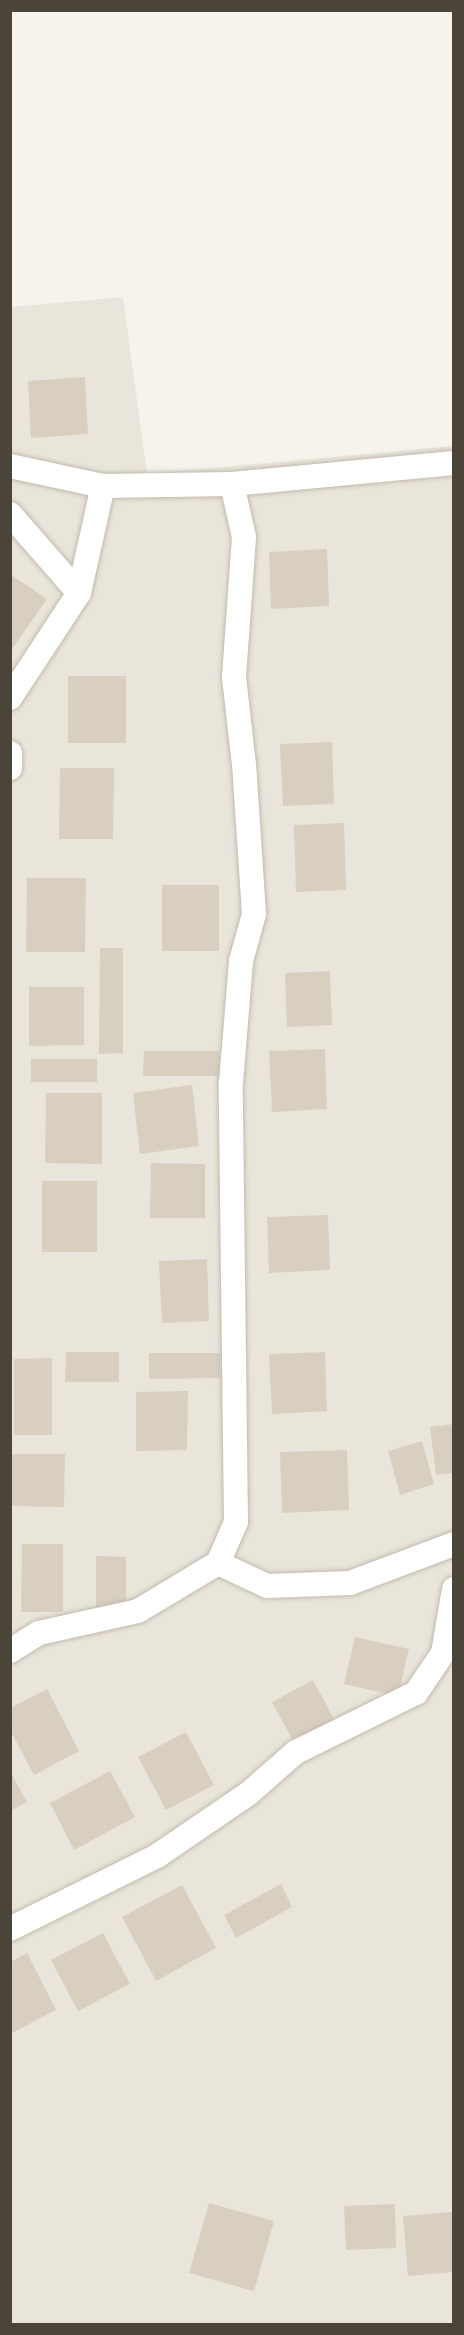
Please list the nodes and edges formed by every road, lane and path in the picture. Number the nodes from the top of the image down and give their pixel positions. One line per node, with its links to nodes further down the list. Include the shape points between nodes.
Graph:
1 (453, 463): 3 (street)
2 (10, 466): 4 (street)
3 (232, 484): 4 (street); 11 (street, via 244,537 234,677 254,914 241,961 231,1083 236,1522)
4 (103, 486): 6 (street)
5 (10, 514): 6 (street)
6 (79, 593): 7 (street)
7 (10, 698)
8 (10, 753): 9 (street)
9 (10, 768)
10 (453, 1544): 11 (street, via 350,1583 267,1586)
11 (218, 1563): 13 (street, via 138,1611 39,1633)
12 (453, 1589): 14 (street, via 443,1653 416,1693 296,1752 248,1794 157,1856)
13 (11, 1649)
14 (10, 1929)

